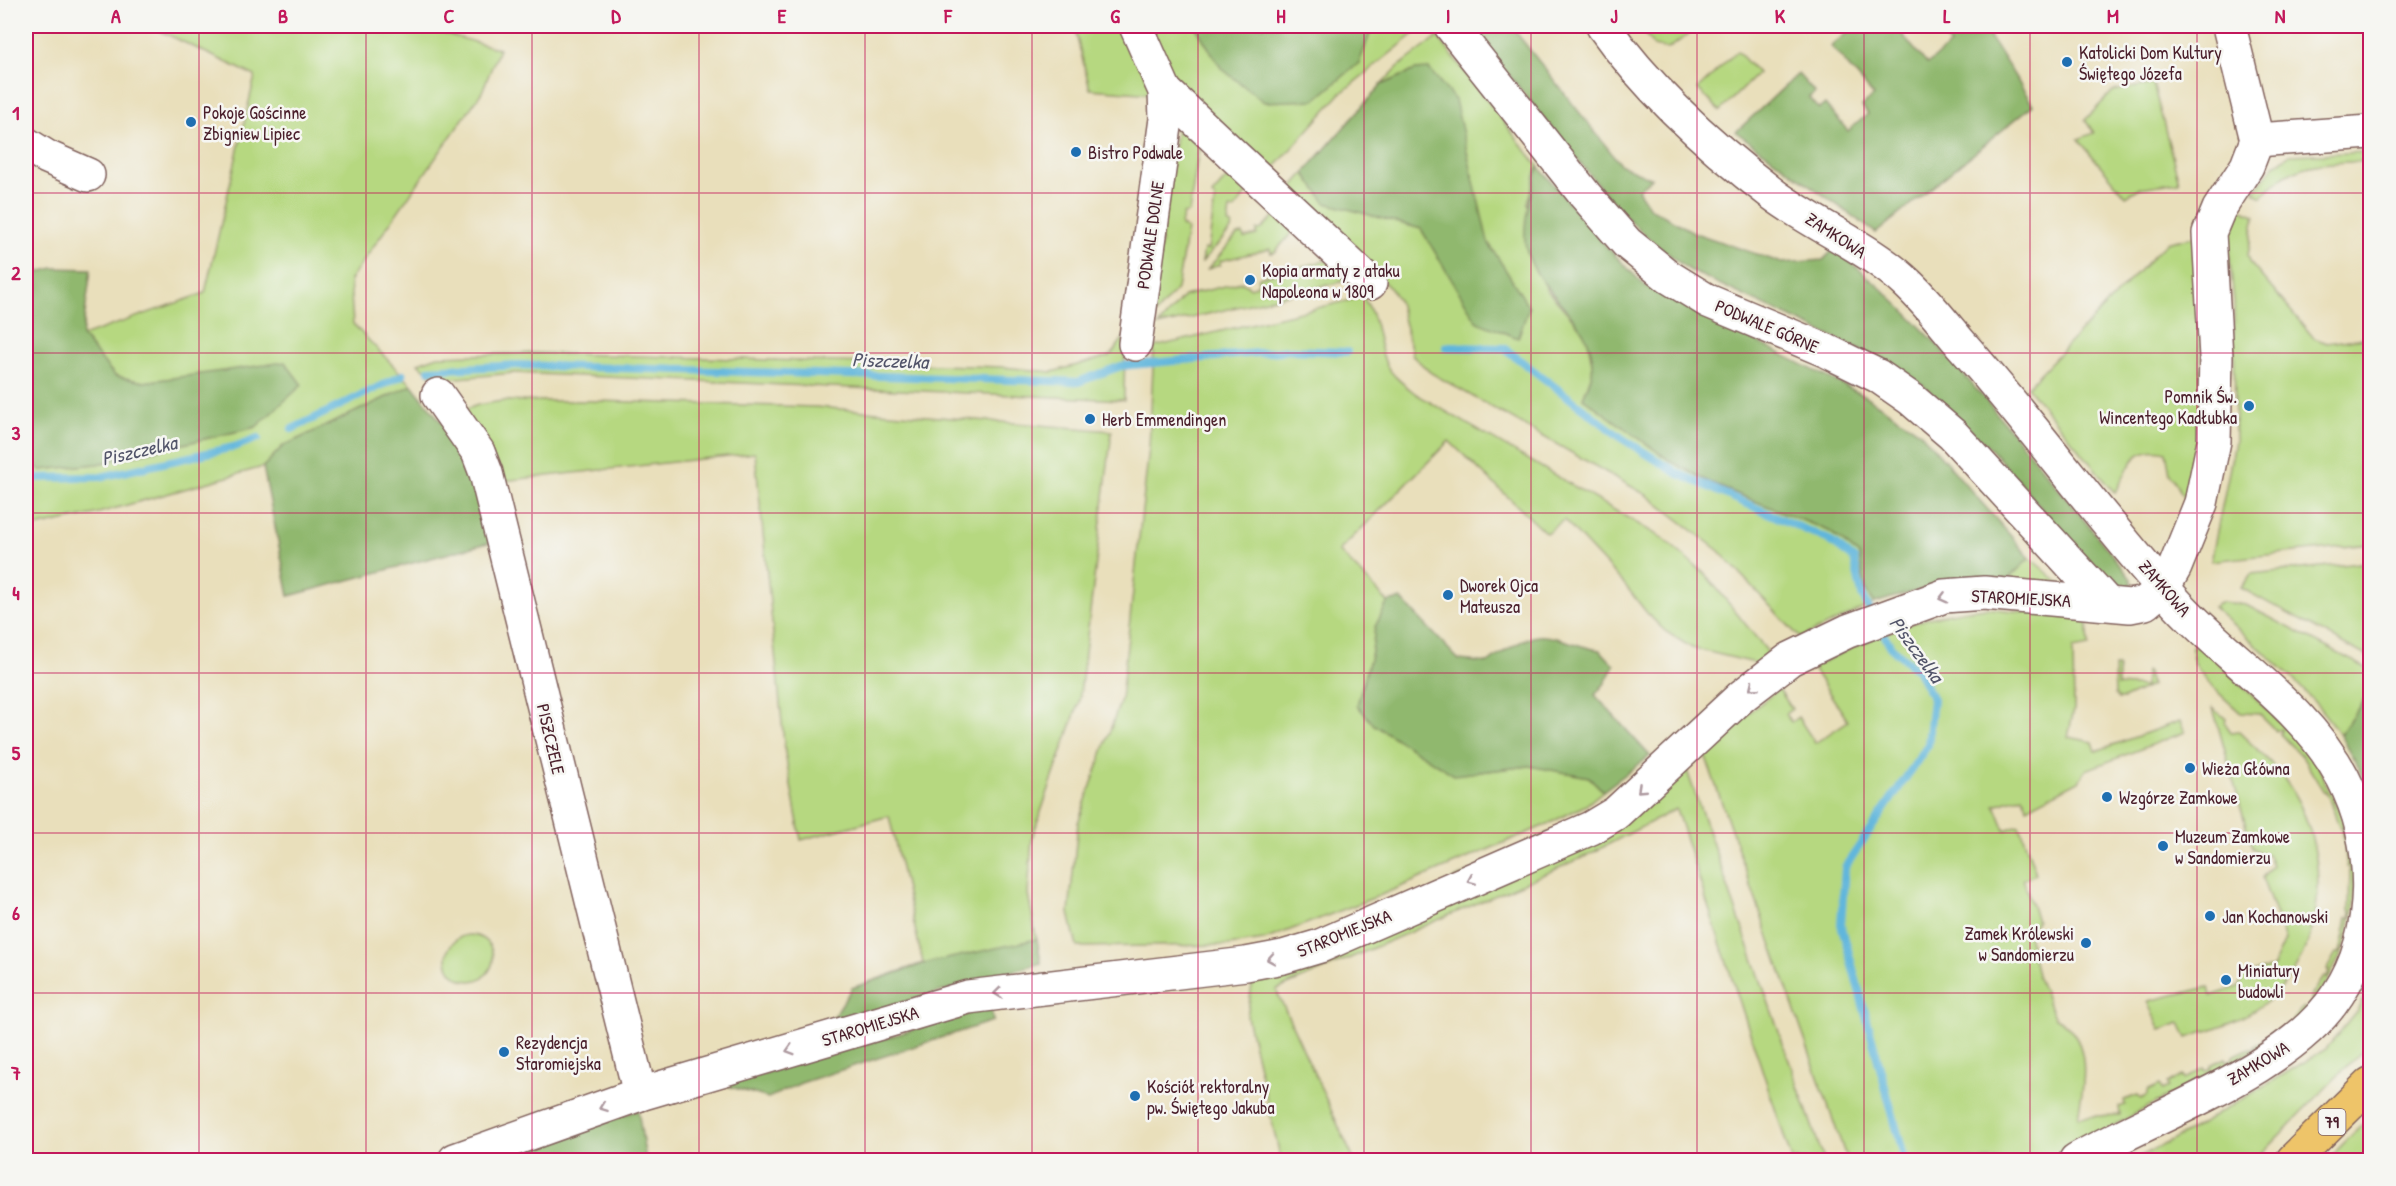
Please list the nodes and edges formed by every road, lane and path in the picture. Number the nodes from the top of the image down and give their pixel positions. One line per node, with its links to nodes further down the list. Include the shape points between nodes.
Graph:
1 (1136, 26): 5 (street, PODWALE DOLNE)
2 (1451, 26): 14 (street, PODWALE GÓRNE, via 1627,243 1669,277 1708,301 1827,351 1878,376 1911,399 1953,435)
3 (1603, 26): 13 (street, ZAMKOWA, via 1654,90 1714,145 1775,196 1908,284 2019,409)
4 (2229, 26): 7 (street)
5 (1165, 92): 10 (street); 11 (street, PODWALE DOLNE, via 1166,119)
6 (2370, 132): 7 (street)
7 (2257, 140): 13 (street, via 2253,156 2219,209 2209,233 2216,357 2214,441 2201,503)
8 (26, 144): 9 (street, via 47,158)
9 (88, 175)
10 (1370, 283)
11 (1135, 344)
12 (438, 395): 16 (street, PISZCZELE, via 477,452 486,473)
13 (2163, 588): 14 (street, STAROMIEJSKA, via 2145,603 2130,606); 18 (street, ZAMKOWA, via 2187,615 2290,708 2344,779 2366,852 2367,918 2362,945 2337,996 2292,1043 2261,1064)
14 (2106, 602): 16 (street, STAROMIEJSKA, one-way to 16, via 1960,594 1944,596 1848,631 1790,659 1742,696 1616,813 1320,945 1246,964 968,997)
15 (2370, 1084): 19 (main road, 79)
16 (640, 1094): 17 (street, STAROMIEJSKA, one-way to 17)
17 (455, 1161)
18 (2076, 1161)
19 (2293, 1161)

